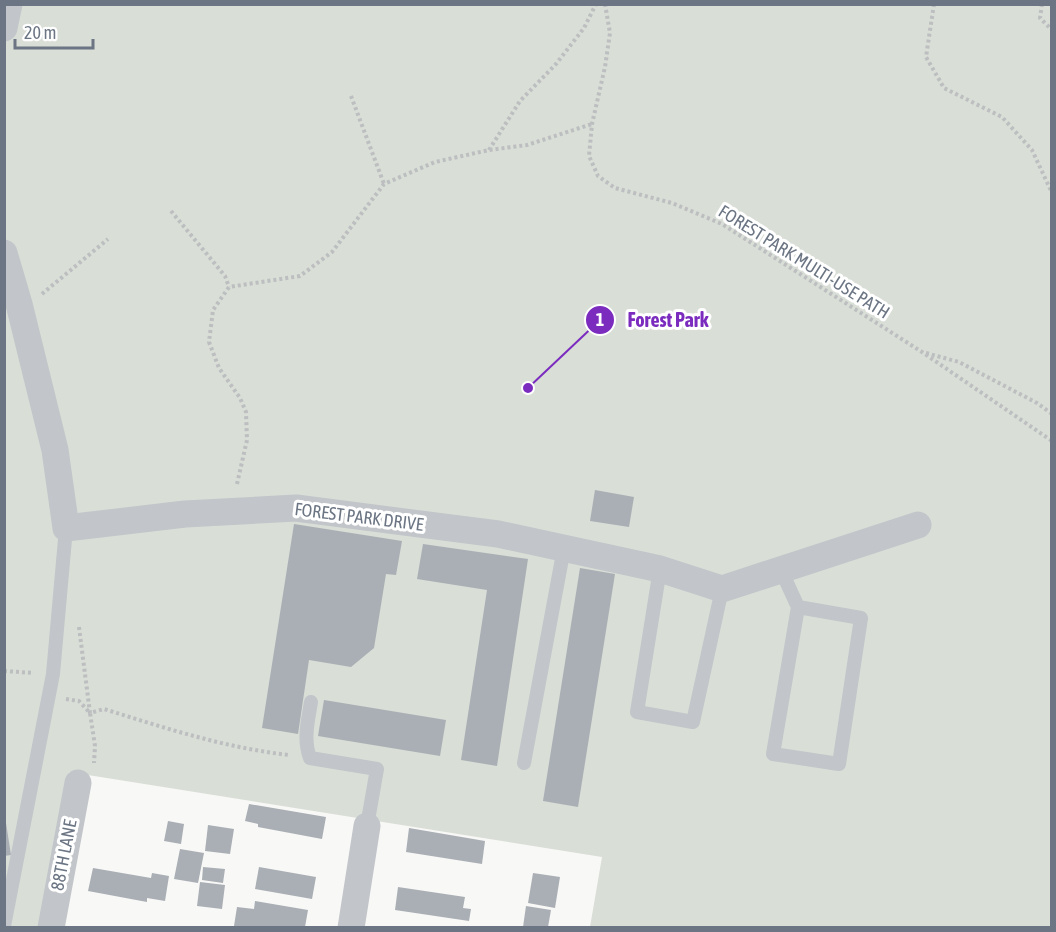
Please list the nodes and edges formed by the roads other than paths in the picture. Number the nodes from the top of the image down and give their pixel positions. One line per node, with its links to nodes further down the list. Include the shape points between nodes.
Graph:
1 (9, 4): 2 (street)
2 (4, 28)
3 (4, 253): 5 (street, via 55,450)
4 (918, 525): 8 (street)
5 (66, 528): 6 (street, FOREST PARK DRIVE, via 185,514 297,508 498,534); 15 (lane, via 53,674)
6 (564, 548): 7 (street, FOREST PARK DRIVE); 12 (lane)
7 (660, 569): 9 (street, FOREST PARK DRIVE); 9 (lane, via 637,712 693,722)
8 (781, 570): 9 (street); 10 (lane)
9 (722, 589)
10 (798, 607): 10 (lane, via 773,754 839,764 861,618)
11 (311, 702): 14 (lane, via 306,735 310,758 376,769)
12 (524, 764)
13 (78, 783): 17 (street, 88TH LANE)
14 (367, 826): 18 (street)
15 (9, 880): 16 (lane)
16 (4, 926)
17 (51, 927)
18 (351, 927)

